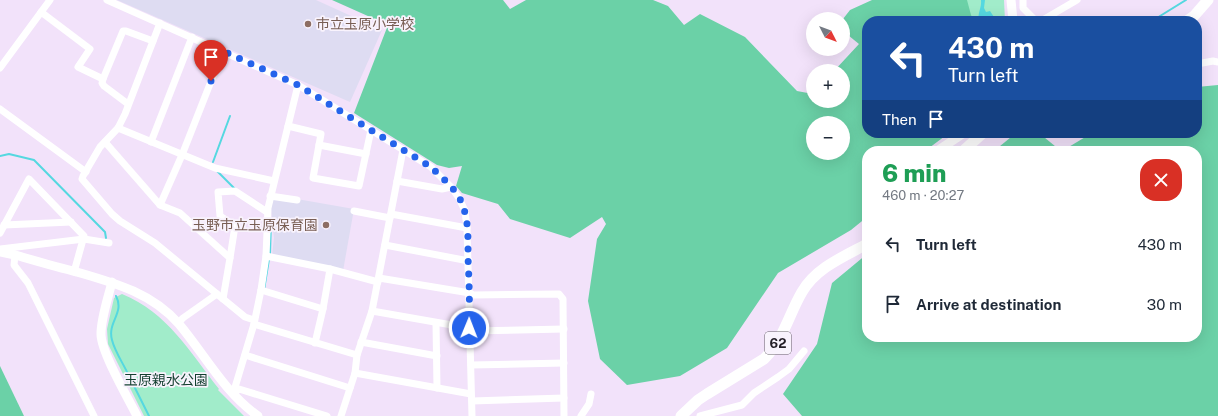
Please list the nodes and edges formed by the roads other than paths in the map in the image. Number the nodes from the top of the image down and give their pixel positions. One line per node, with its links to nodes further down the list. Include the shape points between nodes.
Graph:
1 (50, 0): 7 (street)
2 (107, 0): 12 (street)
3 (1077, 0): 10 (street)
4 (1208, 0): 11 (main road)
5 (1012, 4): 6 (street); 8 (street)
6 (1023, 4): 9 (street)
7 (41, 12): 18 (street); 19 (street, via 90,49 78,67)
8 (1013, 16)
9 (1032, 16)
10 (1049, 16)
11 (1194, 16)
12 (160, 23): 13 (street); 14 (street)
13 (192, 37): 15 (street); 30 (street)
14 (153, 41): 19 (street, via 123,31); 21 (street)
15 (223, 51): 20 (street); 37 (street)
16 (1218, 62): 17 (street)
17 (1202, 63)
18 (1, 64)
19 (103, 79): 21 (street, via 104,86)
20 (298, 85): 23 (street); 25 (street)
21 (128, 104): 24 (street)
22 (0, 109): 38 (street)
23 (288, 126): 31 (street, via 321,134); 39 (street)
24 (118, 128): 29 (street); 30 (street)
25 (371, 130): 35 (street); 36 (street)
26 (956, 138): 32 (street)
27 (977, 138): 33 (main road)
28 (983, 138): 34 (main road)
29 (105, 142): 38 (street); 44 (street)
30 (151, 142): 37 (street)
31 (319, 146): 36 (street); 36 (street, via 313,178 359,186)
32 (944, 146)
33 (969, 146)
34 (976, 146)
35 (403, 150): 40 (street); 41 (street, via 431,167)
36 (366, 154)
37 (182, 155): 39 (street, via 215,168); 44 (street)
38 (86, 172): 69 (street, via 82,179 112,214 129,228 155,243)
39 (274, 181): 42 (street)
40 (397, 181): 41 (street, via 442,189); 47 (street)
41 (451, 187): 50 (street, via 465,211)
42 (270, 196): 43 (street); 46 (street)
43 (297, 200)
44 (160, 205): 61 (street, via 180,214)
45 (354, 211): 47 (street)
46 (267, 212): 60 (street); 61 (street, via 235,191 218,192 220,216 235,226)
47 (390, 216): 50 (street); 55 (street)
48 (71, 222): 49 (street); 49 (street, via 29,179); 52 (street)
49 (4, 225): 51 (street)
50 (467, 228): 62 (street)
51 (0, 233)
52 (84, 239): 53 (street); 57 (street); 64 (street)
53 (109, 243)
54 (862, 243): 58 (main road, 62)
55 (385, 246): 62 (street); 65 (street)
56 (862, 247): 58 (main road, 62)
57 (0, 250): 59 (street)
58 (852, 252): 100 (main road, 62, via 820,271 807,285 772,352 698,400)
59 (15, 255): 64 (street); 92 (street, via 14,265 28,283)
60 (268, 257): 63 (street); 67 (street)
61 (230, 258): 69 (street)
62 (469, 261): 68 (street)
63 (330, 269): 65 (street); 70 (street)
64 (74, 272): 66 (street)
65 (378, 280): 68 (street); 71 (street)
66 (112, 282): 72 (street, via 144,296); 93 (street, via 101,327 101,338 106,354)
67 (263, 291): 70 (street); 74 (street)
68 (470, 293): 75 (street); 76 (street, via 559,294 563,299)
69 (220, 297): 72 (street); 74 (street)
70 (323, 309): 78 (street)
71 (372, 311): 73 (street); 77 (street)
72 (178, 323): 88 (street)
73 (436, 323): 75 (street); 82 (street)
74 (255, 324): 78 (street); 81 (street)
75 (469, 329): 76 (street); 84 (street)
76 (564, 329): 83 (street)
77 (361, 342): 80 (street); 82 (street)
78 (315, 343): 80 (street)
79 (804, 351): 101 (street, via 788,369 754,393 742,405)
80 (357, 355): 85 (street)
81 (247, 356): 86 (street); 88 (street)
82 (437, 356): 87 (street)
83 (564, 363): 84 (street); 91 (street)
84 (471, 365): 90 (street)
85 (355, 373): 86 (street); 87 (street)
86 (350, 388): 96 (street)
87 (437, 388): 90 (street)
88 (232, 394): 94 (street); 95 (street, via 239,388)
89 (591, 394): 99 (street, via 589,404)
90 (471, 397): 91 (street); 97 (street)
91 (564, 398): 98 (street)
92 (94, 416)
93 (137, 416)
94 (258, 416)
95 (328, 416)
96 (341, 416)
97 (472, 416)
98 (564, 416)
99 (581, 416)
100 (681, 416)
101 (700, 416)

